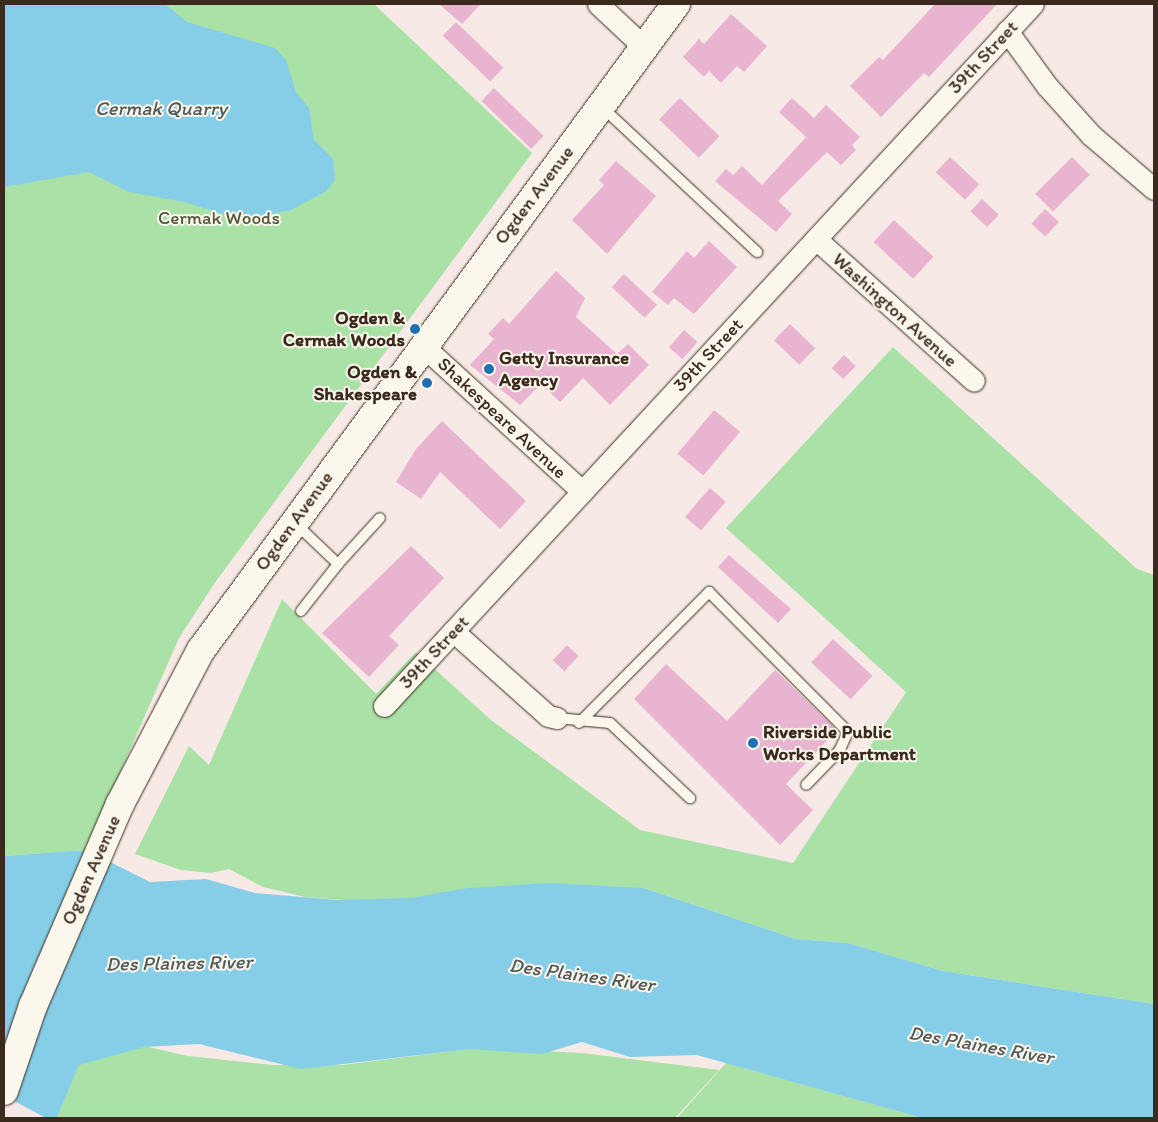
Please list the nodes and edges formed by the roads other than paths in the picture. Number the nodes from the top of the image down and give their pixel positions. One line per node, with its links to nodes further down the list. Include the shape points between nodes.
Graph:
1 (598, 4): 5 (street)
2 (676, 4): 5 (main road, Ogden Avenue)
3 (1033, 4): 4 (street, 39th Street)
4 (1007, 31): 7 (street, via 1047,86 1091,134); 8 (street, 39th Street)
5 (644, 47): 6 (main road, Ogden Avenue)
6 (600, 106): 9 (lane); 10 (main road, Ogden Avenue)
7 (1154, 189)
8 (816, 239): 11 (street, Washington Avenue); 12 (street, 39th Street)
9 (757, 252)
10 (422, 345): 12 (street, Shakespeare Avenue); 14 (main road, Ogden Avenue)
11 (974, 381)
12 (582, 491): 17 (street, 39th Street)
13 (380, 518): 15 (lane)
14 (294, 522): 15 (lane); 23 (main road, Ogden Avenue, via 201,650 112,822 40,989)
15 (338, 564): 16 (lane)
16 (301, 611)
17 (453, 631): 18 (street, 39th Street); 19 (street, via 548,716)
18 (384, 706)
19 (557, 718): 20 (lane)
20 (579, 723): 21 (lane, via 709,592 848,732 839,751); 22 (lane, via 610,723)
21 (806, 785)
22 (690, 798)
23 (4, 1091)

